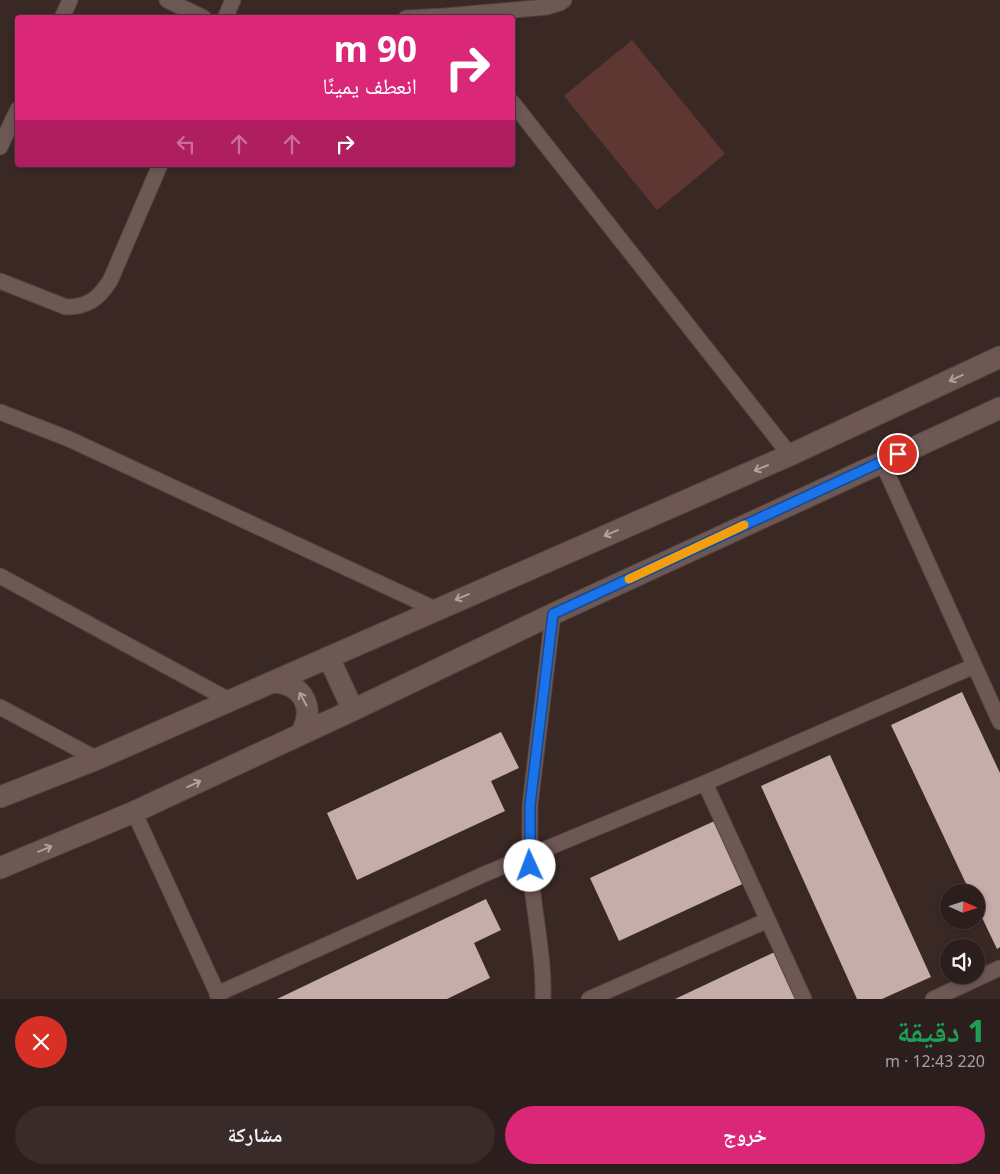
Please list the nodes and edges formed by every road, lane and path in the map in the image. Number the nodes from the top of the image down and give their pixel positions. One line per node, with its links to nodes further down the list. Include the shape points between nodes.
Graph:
1 (70, 0): 5 (street)
2 (167, 0): 6 (street)
3 (232, 0): 7 (street)
4 (564, 0): 8 (street, via 547,6)
5 (63, 15)
6 (198, 15)
7 (226, 15)
8 (464, 15)
9 (515, 106): 17 (street)
10 (10, 114): 11 (street)
11 (0, 147)
12 (159, 167): 13 (street, via 110,281 92,302 66,307)
13 (0, 281)
14 (1000, 357): 17 (main road, one-way to 17)
15 (1000, 408): 18 (main road)
16 (0, 412): 20 (street, via 69,438)
17 (790, 455): 20 (main road, one-way to 20)
18 (882, 462): 21 (main road); 23 (street)
19 (0, 576): 25 (street)
20 (435, 609): 22 (main road)
21 (553, 614): 27 (main road); 34 (street, via 530,805)
22 (329, 658): 24 (main road); 27 (main road)
23 (974, 666): 28 (street); 31 (street)
24 (273, 682): 25 (main road); 29 (main road, one-way to 24, via 308,714 306,703 301,694 288,684)
25 (229, 700): 30 (main road)
26 (0, 707): 30 (street)
27 (353, 710): 29 (main road)
28 (1000, 722)
29 (301, 734): 33 (main road, one-way to 29)
30 (97, 759): 32 (main road)
31 (705, 783): 34 (street); 36 (street)
32 (0, 797)
33 (134, 812): 35 (main road, one-way to 33); 38 (street)
34 (530, 855): 38 (street); 39 (street)
35 (0, 868)
36 (768, 920): 40 (street); 41 (street)
37 (1000, 968): 42 (street)
38 (219, 996)
39 (543, 999)
40 (589, 999)
41 (804, 999)
42 (933, 999)

